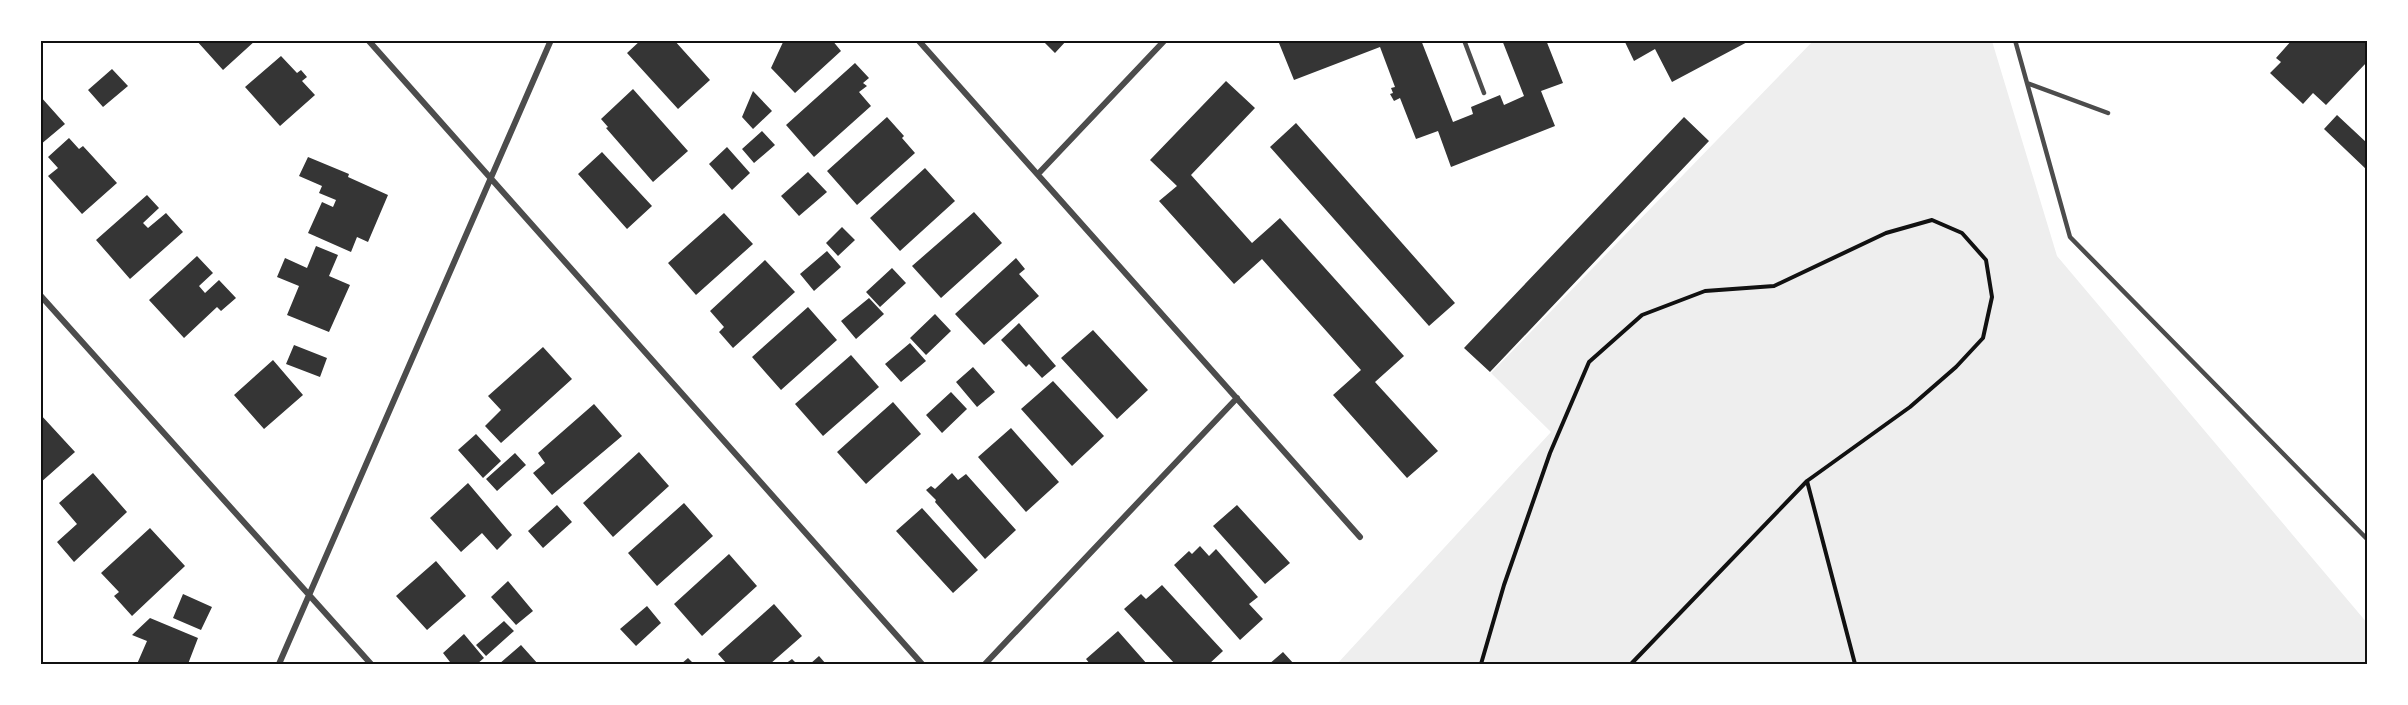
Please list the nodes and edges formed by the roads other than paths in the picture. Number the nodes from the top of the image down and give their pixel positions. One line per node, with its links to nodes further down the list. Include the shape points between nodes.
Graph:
1 (368, 40): 11 (street)
2 (551, 40): 11 (street)
3 (918, 40): 10 (street)
4 (1165, 40): 10 (street)
5 (1464, 40): 8 (lane)
6 (2015, 40): 7 (lane)
7 (2027, 83): 9 (lane); 15 (lane, via 2070,237)
8 (1484, 93)
9 (2108, 112)
10 (1038, 174): 13 (street)
11 (491, 180): 16 (street); 19 (street)
12 (40, 295): 16 (street)
13 (1237, 398): 14 (street); 20 (street)
14 (1360, 537)
15 (2367, 540)
16 (309, 594): 17 (street); 18 (street)
17 (279, 664)
18 (371, 664)
19 (922, 664)
20 (985, 664)

